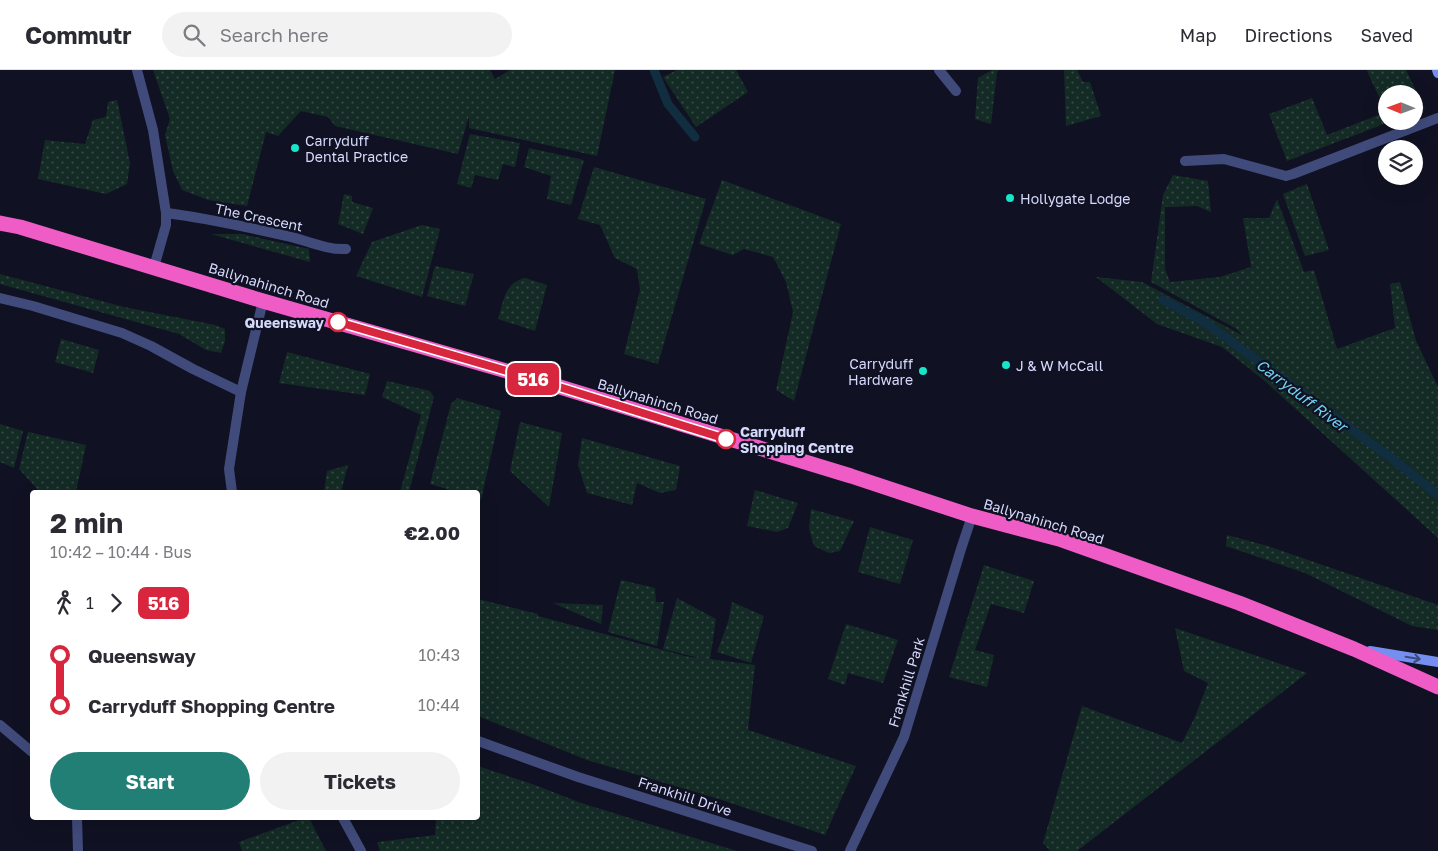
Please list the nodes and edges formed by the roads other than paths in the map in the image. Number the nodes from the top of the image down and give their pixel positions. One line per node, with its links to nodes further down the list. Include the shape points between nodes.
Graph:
1 (137, 70): 6 (street, via 154,130)
2 (939, 70): 3 (street)
3 (956, 91)
4 (1438, 118): 5 (street, via 1286,176 1224,159)
5 (1185, 161)
6 (166, 213): 8 (street, The Crescent); 9 (street, via 166,225)
7 (0, 223): 9 (highway, Ballynahinch Road)
8 (346, 249)
9 (154, 267): 11 (highway, Ballynahinch Road)
10 (0, 298): 12 (street, via 122,333)
11 (264, 301): 12 (street); 14 (highway, Ballynahinch Road, via 524,376)
12 (241, 392): 13 (street, via 229,469)
13 (232, 490)
14 (972, 516): 15 (highway, Ballynahinch Road, via 1063,541 1239,603); 26 (street, Frankhill Park, via 904,737)
15 (1354, 649): 16 (main road, one-way to 16); 17 (highway, Ballynahinch Road)
16 (1438, 662)
17 (1438, 686)
18 (0, 725): 20 (street)
19 (480, 742): 25 (street, Frankhill Drive)
20 (30, 750)
21 (77, 820): 23 (street)
22 (344, 820): 24 (street)
23 (78, 851)
24 (361, 851)
25 (812, 851)
26 (850, 851)

